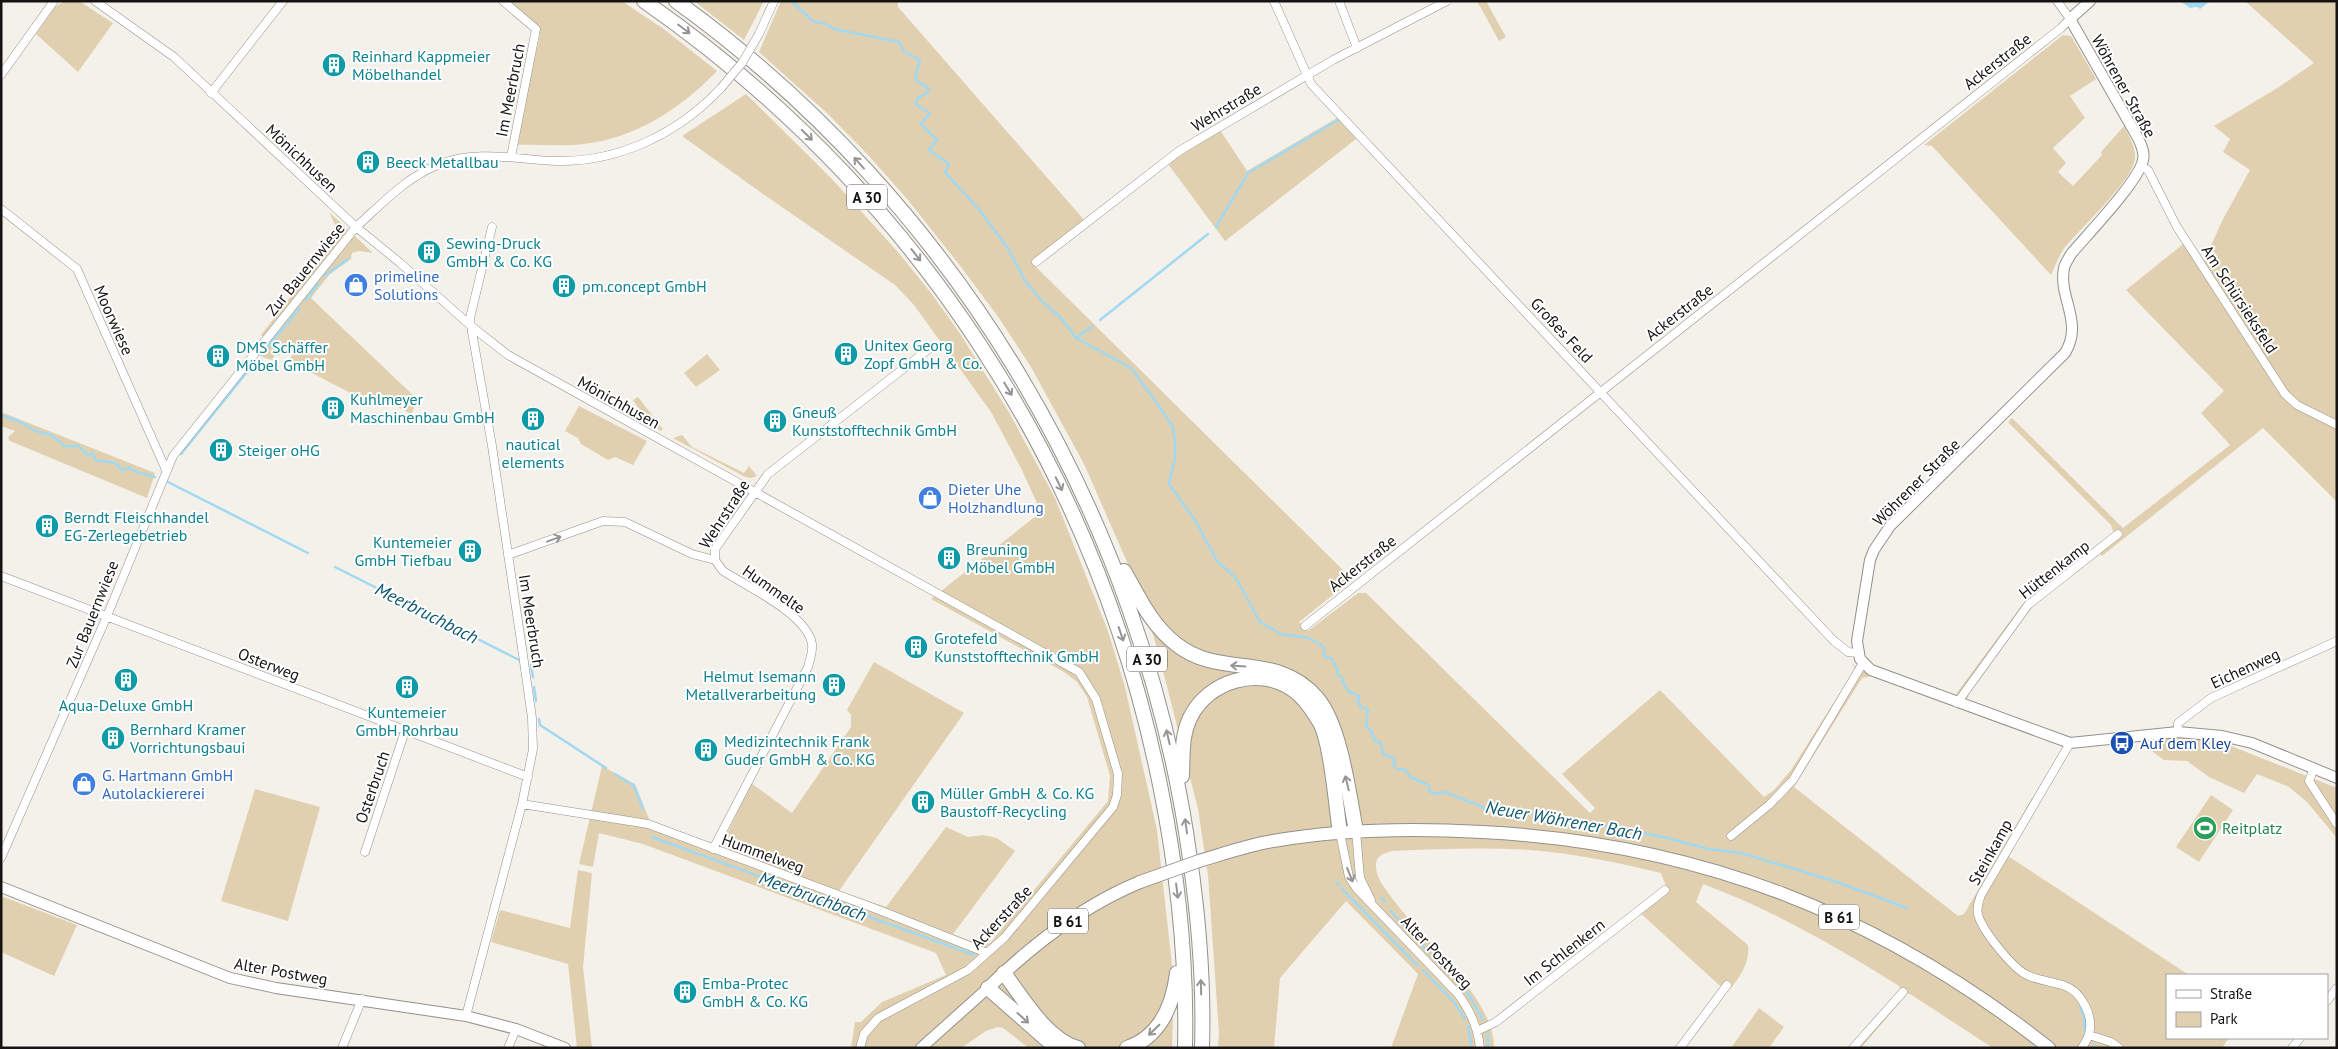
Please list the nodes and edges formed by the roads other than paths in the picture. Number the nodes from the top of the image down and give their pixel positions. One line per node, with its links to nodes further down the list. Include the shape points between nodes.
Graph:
1 (54, 1): 15 (street)
2 (95, 1): 17 (street, Mönichhusen, via 174,57)
3 (283, 1): 17 (street)
4 (503, 1): 18 (street, Im Meerbruch, via 536,29)
5 (644, 1): 59 (highway, A 30, one-way to 59, via 748,80 840,167 939,285 1025,417 1083,534 1133,671 1169,833)
6 (676, 1): 30 (highway, A 30, one-way to 6, via 1043,413 969,296 924,235 807,109 765,71)
7 (774, 1): 18 (street, Zur Bauernwiese, bridge, via 742,63 688,119 630,149 579,160)
8 (1274, 1): 16 (street, Großes Feld)
9 (1339, 1): 14 (street)
10 (1447, 1): 14 (street, Wehrstraße)
11 (2057, 1): 13 (street, Wöhrener Straße)
12 (2090, 1): 13 (street)
13 (2070, 19): 19 (street, Wöhrener Straße, via 2138,138 2144,158); 26 (street, Ackerstraße)
14 (1357, 48): 16 (street, Wehrstraße)
15 (1, 75)
16 (1306, 75): 23 (street, Wehrstraße, via 1164,161); 26 (street, Großes Feld, via 1311,84)
17 (212, 93): 21 (street, Mönichhusen)
18 (511, 157): 21 (street, Zur Bauernwiese, via 476,156 441,164 406,183 378,204)
19 (2142, 166): 27 (street, Am Schürsieksfeld, via 2148,170 2177,227 2286,394 2296,404); 38 (street, Wöhrener Straße, via 2064,267 2073,336 2065,354 1880,539 1870,560 1857,640)
20 (1, 209): 28 (street, Moorwiese, via 77,269)
21 (356, 227): 24 (street, Mönichhusen); 28 (street, Zur Bauernwiese, via 172,456)
22 (492, 227): 24 (street, Im Meerbruch)
23 (1036, 262)
24 (470, 326): 29 (street, Mönichhusen, via 541,375); 32 (street, Im Meerbruch)
25 (930, 348): 29 (street, Wehrstraße, via 768,474)
26 (1602, 391): 36 (street, Ackerstraße); 38 (street, Großes Feld, via 1834,641)
27 (2337, 424)
28 (166, 470): 35 (street, Zur Bauernwiese)
29 (754, 492): 33 (street, Wehrstraße, via 715,549); 46 (street, Mönichhusen, via 1078,672 1096,699 1118,774)
30 (1096, 522): 47 (highway, A 30, one-way to 30, via 1151,672 1127,596); 50 (highway, one-way to 30, via 1334,732 1318,699 1291,676 1257,666 1217,664 1177,646 1155,626)
31 (2118, 534): 39 (street, Hüttenkamp, via 2028,605)
32 (508, 555): 33 (street, Wehrstraße, one-way to 33, via 614,520 625,522 692,554); 44 (street, Im Meerbruch, via 532,718 533,750)
33 (715, 560): 53 (street, Hummelte, via 723,571 797,618 812,644 808,667)
34 (1, 576): 35 (street, Osterweg)
35 (107, 616): 40 (street, Osterweg); 55 (street, Zur Bauernwiese)
36 (1305, 626)
37 (2337, 641): 41 (street, Eichenweg, via 2212,698 2178,723)
38 (1861, 658): 39 (street, via 1871,670); 52 (street, via 1793,780 1769,805)
39 (1957, 702): 42 (street)
40 (405, 731): 44 (street, Osterweg); 54 (street, Osterbruch)
41 (2178, 732): 42 (street); 43 (street, via 2222,736 2252,743)
42 (2070, 743): 71 (street, Steinkamp, via 1977,907 1978,915 1994,942 2013,965 2025,974 2068,987 2078,995 2088,1015)
43 (2314, 768): 45 (street); 49 (street, via 2309,781)
44 (528, 777): 48 (street, Im Meerbruch)
45 (2337, 778)
46 (1117, 795): 60 (street, Ackerstraße, via 1113,807 1005,937)
47 (1182, 802): 51 (highway, via 1183,736 1191,716 1204,698 1223,685 1239,679 1263,678 1292,688 1320,723); 82 (highway, A 30, one-way to 47, via 1197,908)
48 (522, 804): 53 (street, Hummelweg, via 648,824); 68 (street, Im Meerbruch)
49 (2337, 824)
50 (1356, 831): 51 (main road, B 61); 58 (street, Alter Postweg, via 1360,878); 86 (main road, B 61, via 1433,829 1536,834 1602,843 1695,864 1754,882 1813,905 1903,948 1973,991)
51 (1340, 833): 58 (street, Alter Postweg, one-way to 58, via 1349,876); 61 (main road, B 61, bridge, via 1273,841 1234,850 1140,882 1068,921)
52 (1730, 836)
53 (713, 849): 60 (street, Hummelweg)
54 (365, 852)
55 (1, 858)
56 (1, 887): 66 (street, Alter Postweg, via 230,978 276,988)
57 (1665, 890): 70 (street, Im Schlenkern, via 1496,1022)
58 (1376, 908): 70 (street, Alter Postweg, via 1468,1006)
59 (1181, 935): 80 (highway, one-way to 80, via 1170,1007 1159,1025 1142,1041); 81 (highway, A 30)
60 (988, 953): 76 (street, Ackerstraße, via 950,981 878,1018 864,1034)
61 (1004, 973): 63 (main road, B 61); 79 (highway, via 1053,1034)
62 (1727, 984): 84 (street)
63 (988, 988): 77 (street); 78 (highway, one-way to 78)
64 (2337, 988): 67 (street)
65 (1903, 992): 85 (street)
66 (362, 999): 68 (street, Alter Postweg); 73 (street)
67 (2328, 1000)
68 (466, 1016): 69 (street, Alter Postweg)
69 (516, 1029): 74 (street); 75 (street, Alter Postweg)
70 (1477, 1031): 83 (street, Alter Postweg)
71 (2089, 1035): 72 (street); 87 (street)
72 (2083, 1046)
73 (342, 1048)
74 (508, 1048)
75 (565, 1048)
76 (860, 1048)
77 (921, 1048)
78 (1057, 1048)
79 (1078, 1048)
80 (1127, 1048)
81 (1185, 1048)
82 (1202, 1048)
83 (1480, 1048)
84 (1680, 1048)
85 (1853, 1048)
86 (2049, 1048)
87 (2119, 1048)

